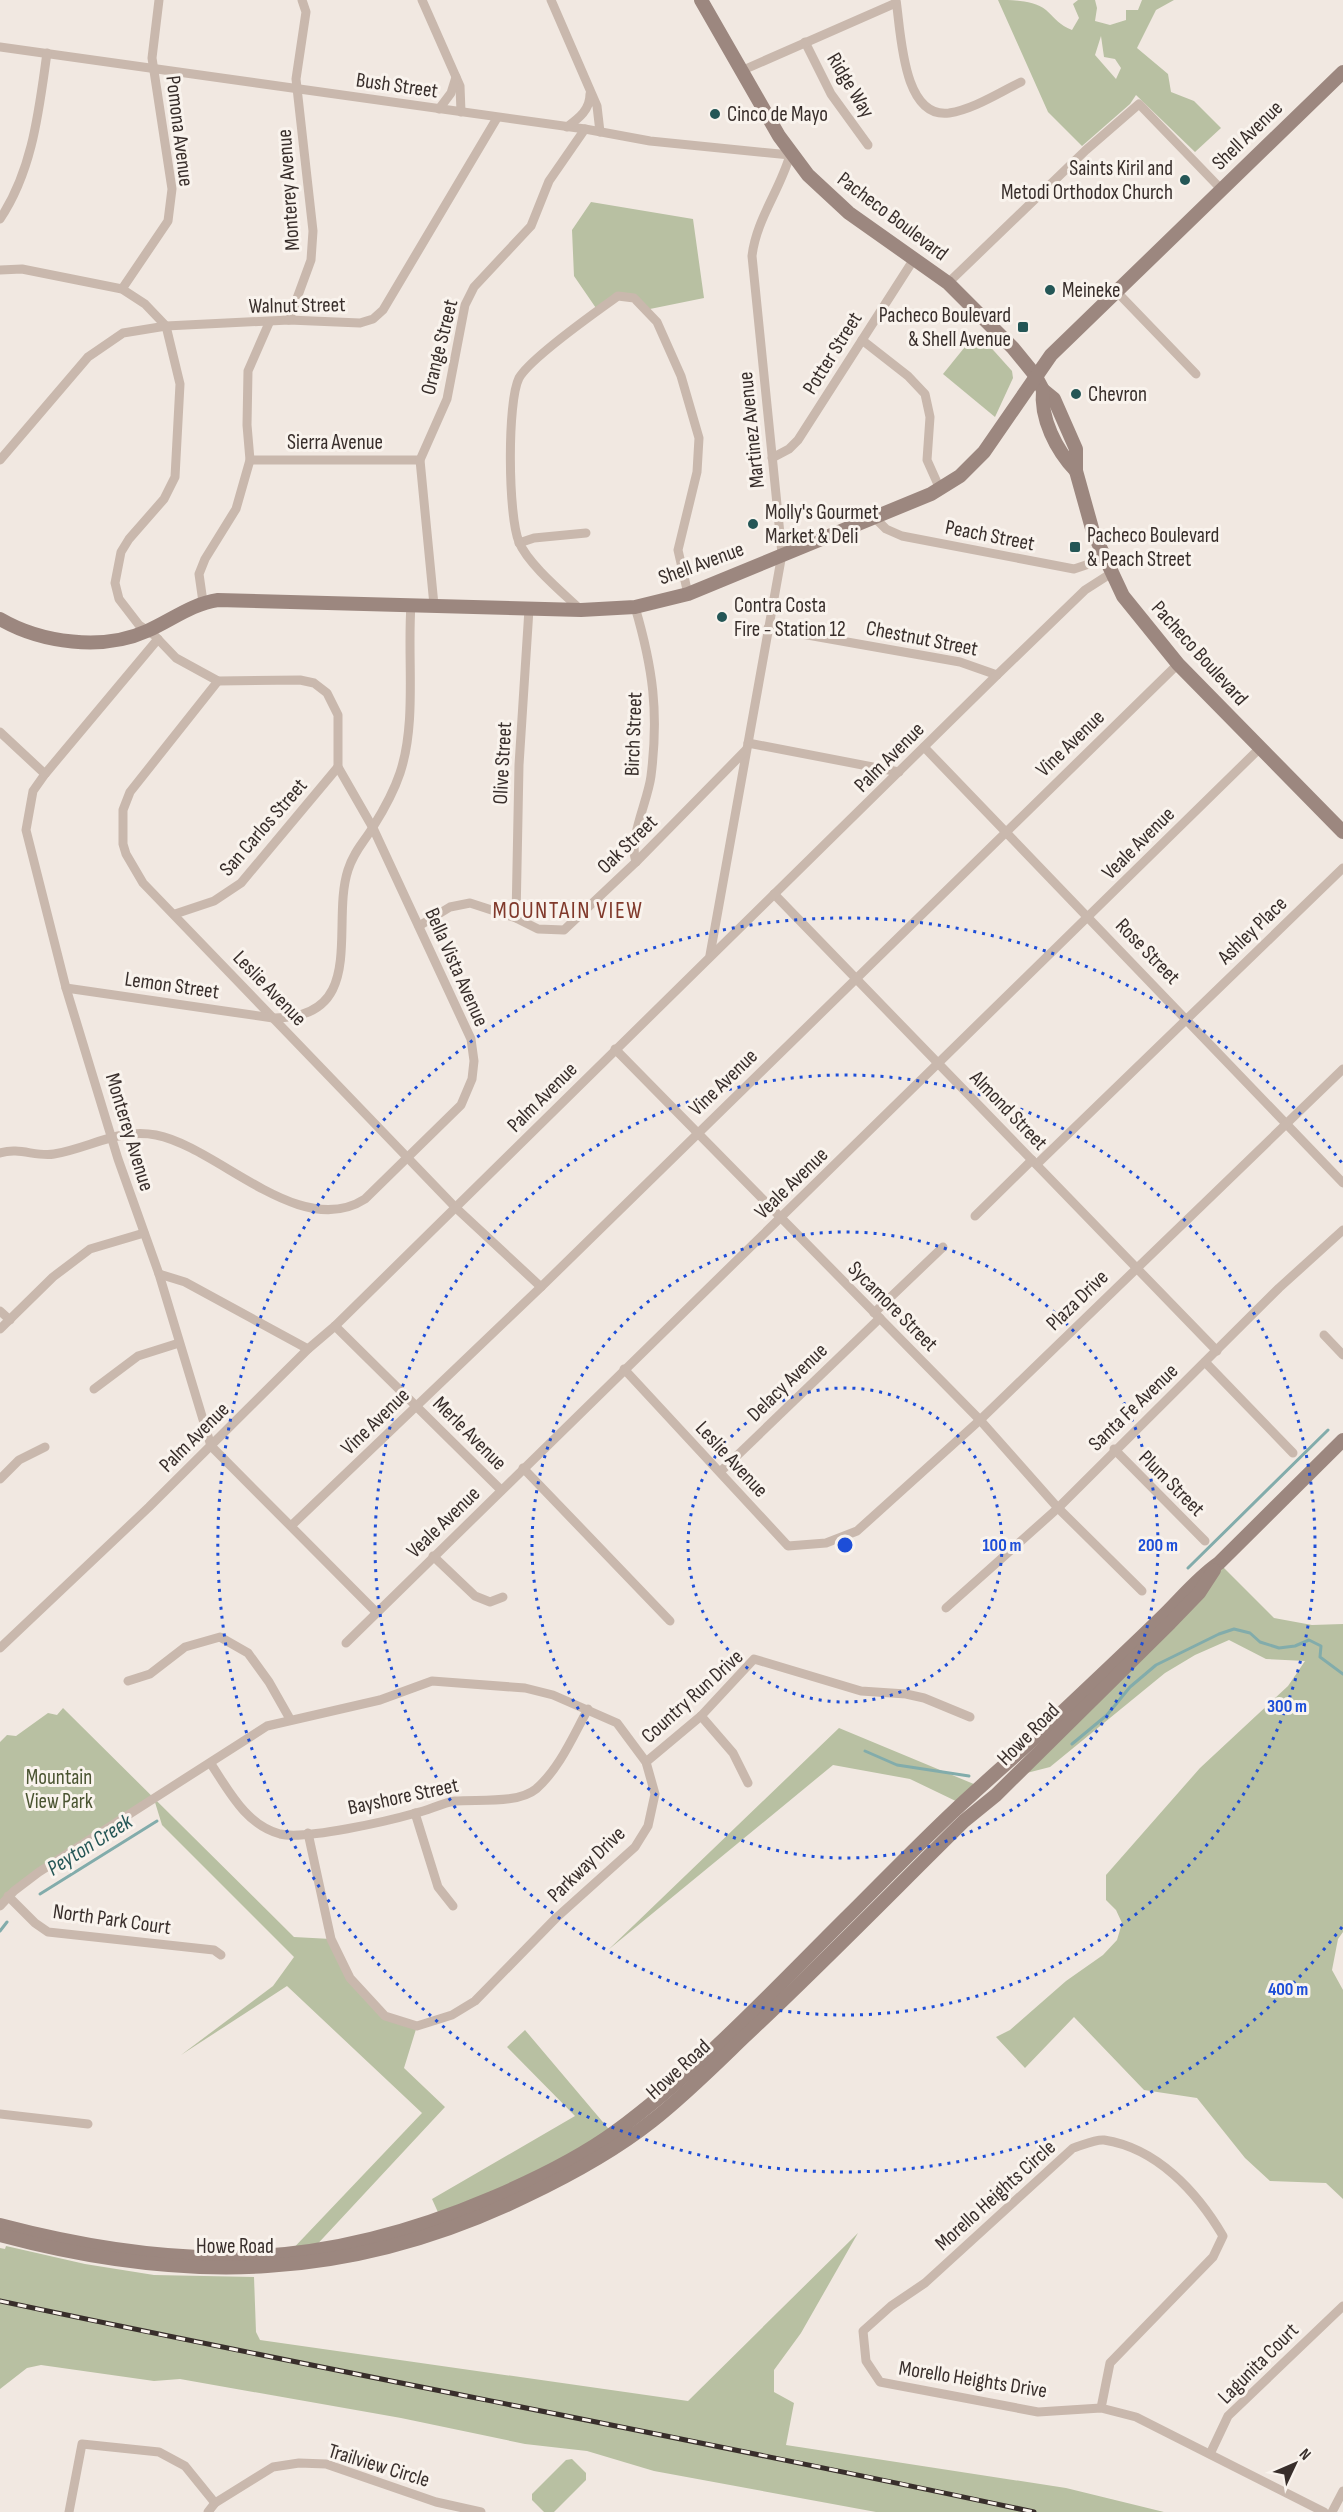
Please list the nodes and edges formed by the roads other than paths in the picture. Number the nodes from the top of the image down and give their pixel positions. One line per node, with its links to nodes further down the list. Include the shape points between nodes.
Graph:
1 (159, 0): 10 (street, Pomona Avenue)
2 (302, 0): 16 (street, Monterey Avenue, via 306,12 296,79)
3 (422, 0): 13 (street)
4 (551, 0): 15 (street)
5 (701, 0): 11 (street, Pacheco Boulevard)
6 (896, 1): 7 (street); 14 (street, via 912,90 926,107 935,112 959,110)
7 (806, 42): 11 (street); 23 (street, Ridge Way, via 831,94)
8 (0, 47): 9 (street, Bush Street)
9 (47, 53): 10 (street, Bush Street); 26 (street, via 34,136 22,175)
10 (153, 67): 16 (street, Bush Street); 30 (street, Pomona Avenue, via 172,189 168,220)
11 (741, 71): 24 (street, Pacheco Boulevard)
12 (1343, 72): 25 (street, Shell Avenue)
13 (456, 77): 17 (street, via 451,93); 18 (street)
14 (1021, 82)
15 (590, 89): 20 (street, via 589,105); 22 (street)
16 (298, 90): 17 (street, Bush Street); 32 (street, Monterey Avenue, via 313,231 310,260)
17 (439, 109): 18 (street, Bush Street)
18 (460, 112): 19 (street, Bush Street)
19 (497, 118): 20 (street, Bush Street); 32 (street, Walnut Street, via 383,310 360,323)
20 (567, 127): 21 (street, Bush Street)
21 (585, 129): 22 (street, Bush Street); 41 (street, Orange Street, via 549,181 531,226 474,287 465,305 447,399)
22 (600, 132): 24 (street, Bush Street, via 650,141)
23 (868, 145)
24 (790, 154): 27 (street, Pacheco Boulevard, via 826,194); 38 (street, Martinez Avenue, via 783,180 757,233 752,256)
25 (1221, 189): 29 (street, via 1139,104); 31 (street, Shell Avenue)
26 (0, 219)
27 (914, 259): 29 (street, Pacheco Boulevard); 35 (street, Potter Street)
28 (0, 270): 30 (street, via 22,269)
29 (948, 284): 37 (street, Pacheco Boulevard)
30 (122, 289): 34 (street, via 145,304)
31 (1116, 291): 36 (street); 37 (street, Shell Avenue)
32 (289, 320): 33 (street, Walnut Street)
33 (269, 323): 34 (street, Walnut Street); 40 (street, via 248,371)
34 (166, 326): 39 (street, via 123,333 88,357); 58 (street, Bella Vista Avenue, via 180,384 175,477 164,499 121,552 115,583 119,599)
35 (862, 339): 38 (street, Potter Street, via 798,440); 42 (street, via 925,394 930,417 927,460)
36 (1196, 374)
37 (1035, 375): 42 (street, Shell Avenue, via 984,452); 47 (street, Pacheco Boulevard, via 1043,390 1054,399 1076,449 1076,471)
38 (772, 458): 46 (street, Martinez Avenue)
39 (0, 460)
40 (249, 460): 41 (street, Sierra Avenue); 50 (street, via 236,509 199,574)
41 (420, 460): 52 (street, Orange Street)
42 (940, 489): 43 (street, Shell Avenue)
43 (874, 517): 46 (street, Shell Avenue); 47 (street, Peach Street, via 886,529 902,536 1063,567 1074,569)
44 (586, 533): 45 (street)
45 (519, 543): 49 (street, via 511,509 513,405 519,378 531,363 618,296 634,298 657,322 681,376 699,438 697,472 678,550); 55 (street)
46 (782, 554): 49 (street, Shell Avenue); 57 (street, Martinez Avenue)
47 (1104, 559): 48 (street, Pacheco Boulevard)
48 (1110, 574): 59 (street, Pacheco Boulevard, via 1139,619); 60 (street, Palm Avenue, via 1085,590)
49 (688, 594): 53 (street, Shell Avenue)
50 (203, 602): 51 (street, Shell Avenue); 58 (street, Shell Avenue)
51 (411, 605): 52 (street, Shell Avenue); 69 (street, via 410,686 400,773)
52 (434, 605): 54 (street, Shell Avenue)
53 (635, 607): 55 (street, Shell Avenue); 72 (street, Birch Street, via 652,669 654,692 651,776 634,841)
54 (529, 609): 55 (street, Shell Avenue); 77 (street, Olive Street, via 519,765)
55 (581, 610)
56 (0, 620): 58 (street, Shell Avenue, via 39,635 87,642)
57 (768, 628): 60 (street, Chestnut Street, via 960,662); 63 (street, Martinez Avenue)
58 (153, 635): 61 (street, Bella Vista Avenue, via 184,664); 68 (street, Monterey Avenue)
59 (1178, 664): 65 (street, Pacheco Boulevard); 70 (street, Vine Avenue)
60 (997, 675): 64 (street, Palm Avenue)
61 (218, 681): 66 (street, Bella Vista Avenue, via 300,680 321,687 338,715); 75 (street, Leslie Avenue, via 130,792 123,810 123,844 131,867)
62 (0, 732): 68 (street)
63 (748, 746): 67 (street); 72 (street, Oak Street); 79 (street, Martinez Avenue)
64 (924, 747): 67 (street, Palm Avenue); 70 (street, Rose Street)
65 (1260, 748): 71 (street, Pacheco Boulevard); 76 (street, Veale Avenue)
66 (338, 767): 69 (street, Bella Vista Avenue); 75 (street, San Carlos Street, via 230,893)
67 (899, 772): 74 (street, Palm Avenue)
68 (45, 774): 81 (street, Monterey Avenue, via 33,791 26,830)
69 (373, 828): 78 (street, Bella Vista Avenue); 82 (street, via 360,842 348,869 342,962 329,993 305,1015)
70 (1006, 831): 76 (street, Rose Street); 80 (street, Vine Avenue)
71 (1343, 832)
72 (636, 862): 77 (street, Oak Street, via 564,930 538,929)
73 (1343, 868): 83 (street, Ashley Place)
74 (774, 894): 79 (street, Palm Avenue); 80 (street, Almond Street)
75 (175, 914): 82 (street, Leslie Avenue)
76 (1090, 916): 83 (street, Rose Street); 85 (street, Veale Avenue)
77 (516, 918): 78 (street, Oak Street, via 470,903 450,907)
78 (419, 926): 91 (street, Bella Vista Avenue, via 471,1040 474,1061 472,1079 461,1105)
79 (710, 954): 84 (street, Palm Avenue)
80 (856, 977): 85 (street, Almond Street); 88 (street, Vine Avenue)
81 (66, 988): 82 (street, Lemon Street); 89 (street, Monterey Avenue)
82 (273, 1018): 91 (street, Leslie Avenue)
83 (1186, 1018): 87 (street, Rose Street); 92 (street)
84 (615, 1049): 88 (street, Sycamore Street); 94 (street, Palm Avenue)
85 (939, 1064): 92 (street, Almond Street); 96 (street, Veale Avenue)
86 (1343, 1069): 87 (street, Plaza Drive)
87 (1287, 1123): 93 (street, Rose Street); 100 (street, Plaza Drive)
88 (696, 1134): 96 (street, Sycamore Street); 102 (street, Vine Avenue)
89 (113, 1136): 90 (street, Bella Vista Avenue, via 55,1154); 91 (street, Bella Vista Avenue, via 131,1132 158,1136 188,1148 265,1191 318,1209 357,1204); 98 (street, Monterey Avenue)
90 (0, 1152)
91 (410, 1158): 94 (street, Leslie Avenue)
92 (1034, 1162): 95 (street); 100 (street, Almond Street)
93 (1343, 1183)
94 (456, 1208): 102 (street, Leslie Avenue); 106 (street, Palm Avenue)
95 (975, 1216)
96 (780, 1218): 104 (street, Sycamore Street); 114 (street, Veale Avenue)
97 (1343, 1230): 111 (street, Santa Fe Avenue)
98 (144, 1233): 101 (street, Monterey Avenue); 105 (street, via 90,1249 53,1277)
99 (943, 1247): 104 (street, Delacy Avenue)
100 (1136, 1268): 111 (street, Almond Street); 117 (street, Plaza Drive)
101 (159, 1274): 109 (street, Monterey Avenue); 110 (street, via 185,1282)
102 (541, 1287): 116 (street, Vine Avenue)
103 (0, 1311): 105 (street)
104 (877, 1316): 117 (street, Sycamore Street); 124 (street, Delacy Avenue)
105 (10, 1320): 107 (street)
106 (335, 1326): 110 (street, Palm Avenue); 116 (street, Merle Avenue)
107 (0, 1329)
108 (1324, 1335): 112 (street)
109 (179, 1343): 115 (street, via 138,1356); 119 (street, Monterey Avenue)
110 (308, 1349): 119 (street, Palm Avenue)
111 (1217, 1351): 113 (street, Santa Fe Avenue)
112 (1343, 1355)
113 (1205, 1362): 121 (street, Santa Fe Avenue); 122 (street)
114 (624, 1369): 123 (street, Veale Avenue); 124 (street, Leslie Avenue)
115 (94, 1389)
116 (417, 1406): 126 (street, Merle Avenue); 128 (street, Vine Avenue)
117 (980, 1420): 127 (street, Sycamore Street); 130 (street, Plaza Drive, via 857,1531)
118 (1343, 1440): 132 (street, Howe Road)
119 (211, 1446): 128 (street, Monterey Avenue); 139 (street, Palm Avenue)
120 (45, 1447): 125 (street, via 19,1460)
121 (1114, 1449): 127 (street, Santa Fe Avenue); 129 (street, Plum Street)
122 (1293, 1453)
123 (523, 1468): 126 (street, Veale Avenue); 137 (street, Merle Avenue)
124 (720, 1472): 130 (street, Leslie Avenue, via 788,1546)
125 (0, 1479)
126 (501, 1490): 131 (street, Veale Avenue)
127 (1058, 1508): 133 (street, Sycamore Street); 135 (street, Santa Fe Avenue)
128 (292, 1525): 136 (street, Monterey Avenue)
129 (1205, 1541)
130 (826, 1543)
131 (433, 1556): 134 (street, via 475,1596 489,1602); 136 (street, Veale Avenue)
132 (1219, 1563): 156 (street, Howe Road, via 1199,1577 1163,1617 955,1810 688,2073 613,2134 568,2161 441,2219 370,2241 286,2256 220,2259 145,2255 61,2241); 157 (street, Howe Road, via 1170,1623 763,2019 652,2121 573,2173 492,2213 412,2241 339,2259 281,2267 144,2265 59,2251)
133 (1142, 1591)
134 (503, 1597)
135 (946, 1608)
136 (375, 1611): 138 (street, Veale Avenue)
137 (670, 1621)
138 (346, 1642)
139 (0, 1648)
140 (128, 1681): 144 (street, via 150,1674 185,1647 220,1637 248,1653)
141 (588, 1709): 144 (street, Parkway Drive, via 525,1688 432,1681 380,1700); 145 (street, Parkway Drive, via 617,1723); 148 (street, Bayshore Street, via 555,1767 534,1791 502,1800 453,1801)
142 (701, 1716): 143 (street, Country Run Drive, via 754,1659 861,1691 924,1698); 145 (street, Country Run Drive); 147 (street, via 733,1753)
143 (970, 1717)
144 (290, 1719): 146 (street, Parkway Drive, via 267,1726)
145 (646, 1762): 149 (street, Parkway Drive, via 655,1794 648,1826 635,1847 556,1918 475,2001 452,2015 417,2026 386,2016 350,1978 331,1939)
146 (211, 1764): 149 (street, Bayshore Street, via 238,1805 259,1825 282,1834); 150 (street, Parkway Drive, via 39,1872)
147 (748, 1783)
148 (415, 1813): 149 (street, Bayshore Street); 152 (street, via 438,1887)
149 (308, 1833)
150 (8, 1896): 151 (street, Parkway Drive); 153 (street, North Park Court, via 48,1932 214,1950)
151 (0, 1906)
152 (453, 1906)
153 (221, 1955)
154 (0, 2114): 155 (street)
155 (88, 2124)
156 (0, 2225)
157 (0, 2235)
158 (1343, 2306): 161 (street, Lagunita Court, via 1228,2416)
159 (880, 2382): 160 (street, Morello Heights Drive, via 1038,2412); 160 (street, Morello Heights Circle, via 866,2361 863,2331 925,2283 1072,2148 1102,2140 1142,2152 1166,2165 1223,2236 1213,2257 1110,2363)
160 (1101, 2408): 161 (street, Morello Heights Drive, via 1136,2417)
161 (1209, 2454): 167 (street, Morello Heights Drive)
162 (1343, 2491): 168 (street)
163 (215, 2503): 164 (street, via 185,2466 159,2452 82,2444); 165 (street, Trailview Circle); 166 (street, Trailview Circle, via 273,2467 308,2463 326,2464 436,2502)
164 (69, 2512)
165 (208, 2512)
166 (482, 2512)
167 (1324, 2512)
168 (1332, 2512)

